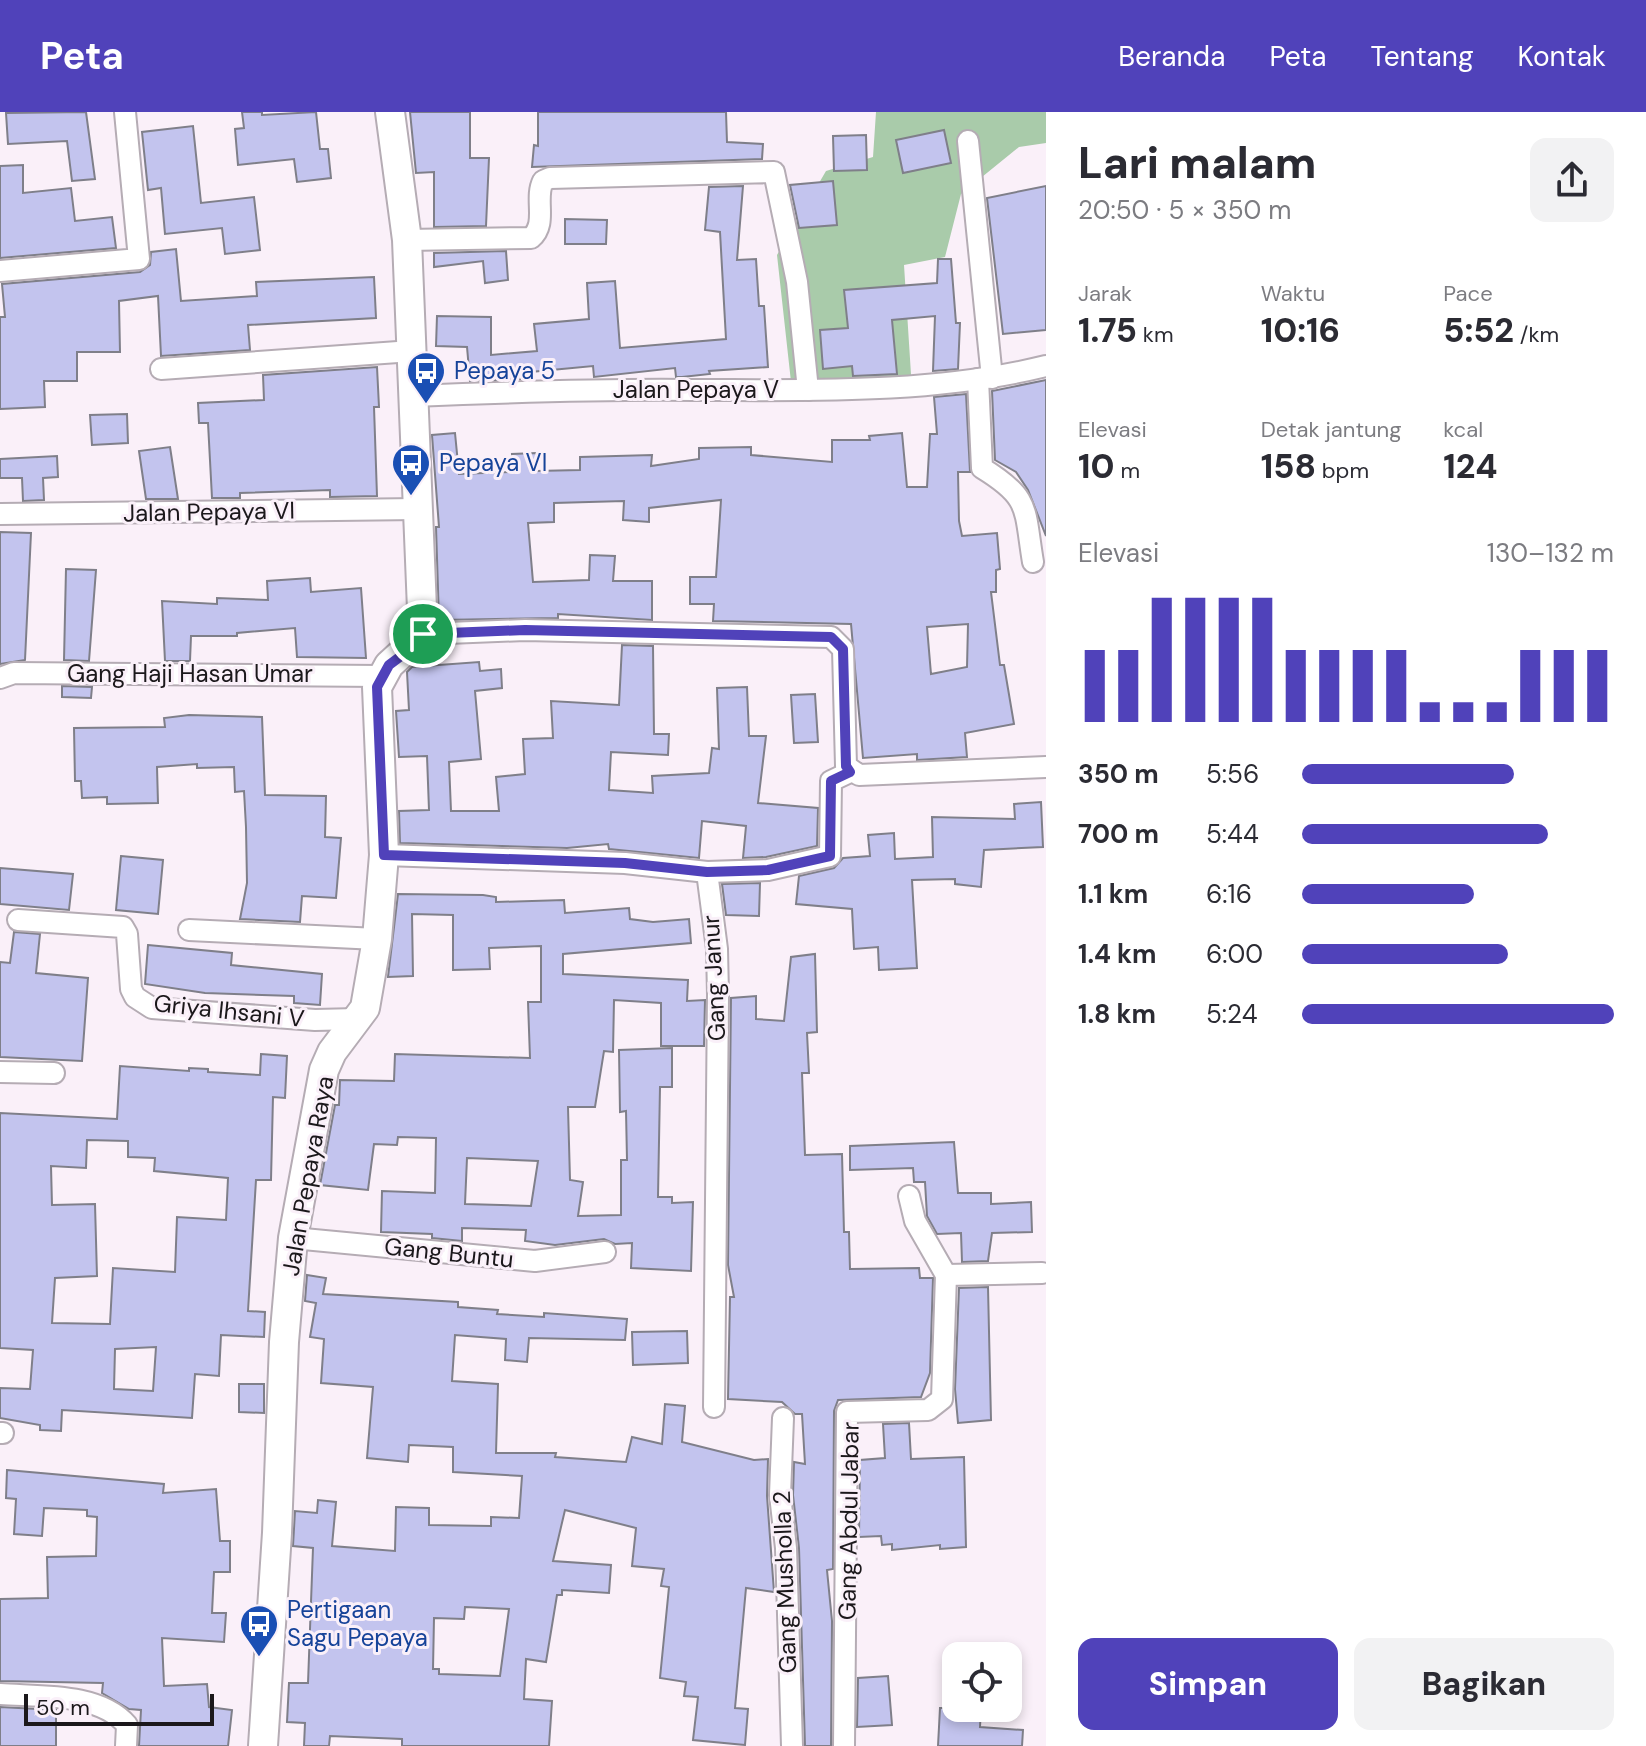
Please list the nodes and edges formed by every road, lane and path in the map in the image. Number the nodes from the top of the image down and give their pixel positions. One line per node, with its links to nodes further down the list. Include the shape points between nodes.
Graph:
1 (125, 112): 5 (street, via 139,259)
2 (390, 112): 4 (street)
3 (968, 141): 9 (street)
4 (407, 240): 6 (street); 10 (street, via 531,238 540,225 538,189 550,178 774,172 797,282)
5 (0, 271)
6 (412, 351): 8 (street); 11 (street)
7 (1046, 366): 9 (street, Jalan Pepaya V)
8 (161, 369)
9 (985, 378): 10 (street, Jalan Pepaya V); 14 (street, via 982,468 1013,487 1024,506)
10 (808, 390): 11 (street, Jalan Pepaya V, via 603,389)
11 (413, 396): 12 (street)
12 (418, 509): 13 (street, Jalan Pepaya VI); 15 (street)
13 (0, 514)
14 (1033, 562)
15 (423, 634): 16 (street); 19 (street, via 525,630 831,637 843,649)
16 (381, 676): 17 (street, Gang Haji Hasan Umar, via 14,673); 20 (street, Jalan Pepaya Raya, via 377,687)
17 (0, 678)
18 (1046, 767): 19 (street)
19 (850, 772): 21 (street, via 831,781 830,856 768,870)
20 (384, 855): 21 (street, via 625,863); 24 (street, Jalan Pepaya Raya)
21 (707, 872): 33 (street, Gang Janur, via 718,995)
22 (18, 920): 25 (street, Griya Ihsani V, via 123,927 131,989 152,1008)
23 (189, 930): 24 (street)
24 (377, 939): 25 (street, Jalan Pepaya Raya, via 369,994)
25 (358, 1019): 29 (street, Jalan Pepaya Raya, via 324,1070)
26 (0, 1072): 27 (street)
27 (54, 1073)
28 (909, 1196): 32 (street, via 915,1221)
29 (293, 1238): 30 (street, Gang Buntu, via 535,1261); 37 (street, Jalan Pepaya Raya)
30 (605, 1252)
31 (1042, 1273): 32 (street)
32 (946, 1275): 39 (street, Gang Abdul Jabar, via 942,1399 928,1410 847,1412)
33 (714, 1407)
34 (783, 1418): 38 (street, Gang Musholla 2, via 780,1495)
35 (0, 1694): 36 (street, via 92,1705 127,1725)
36 (126, 1746)
37 (263, 1746)
38 (792, 1746)
39 (844, 1746)

